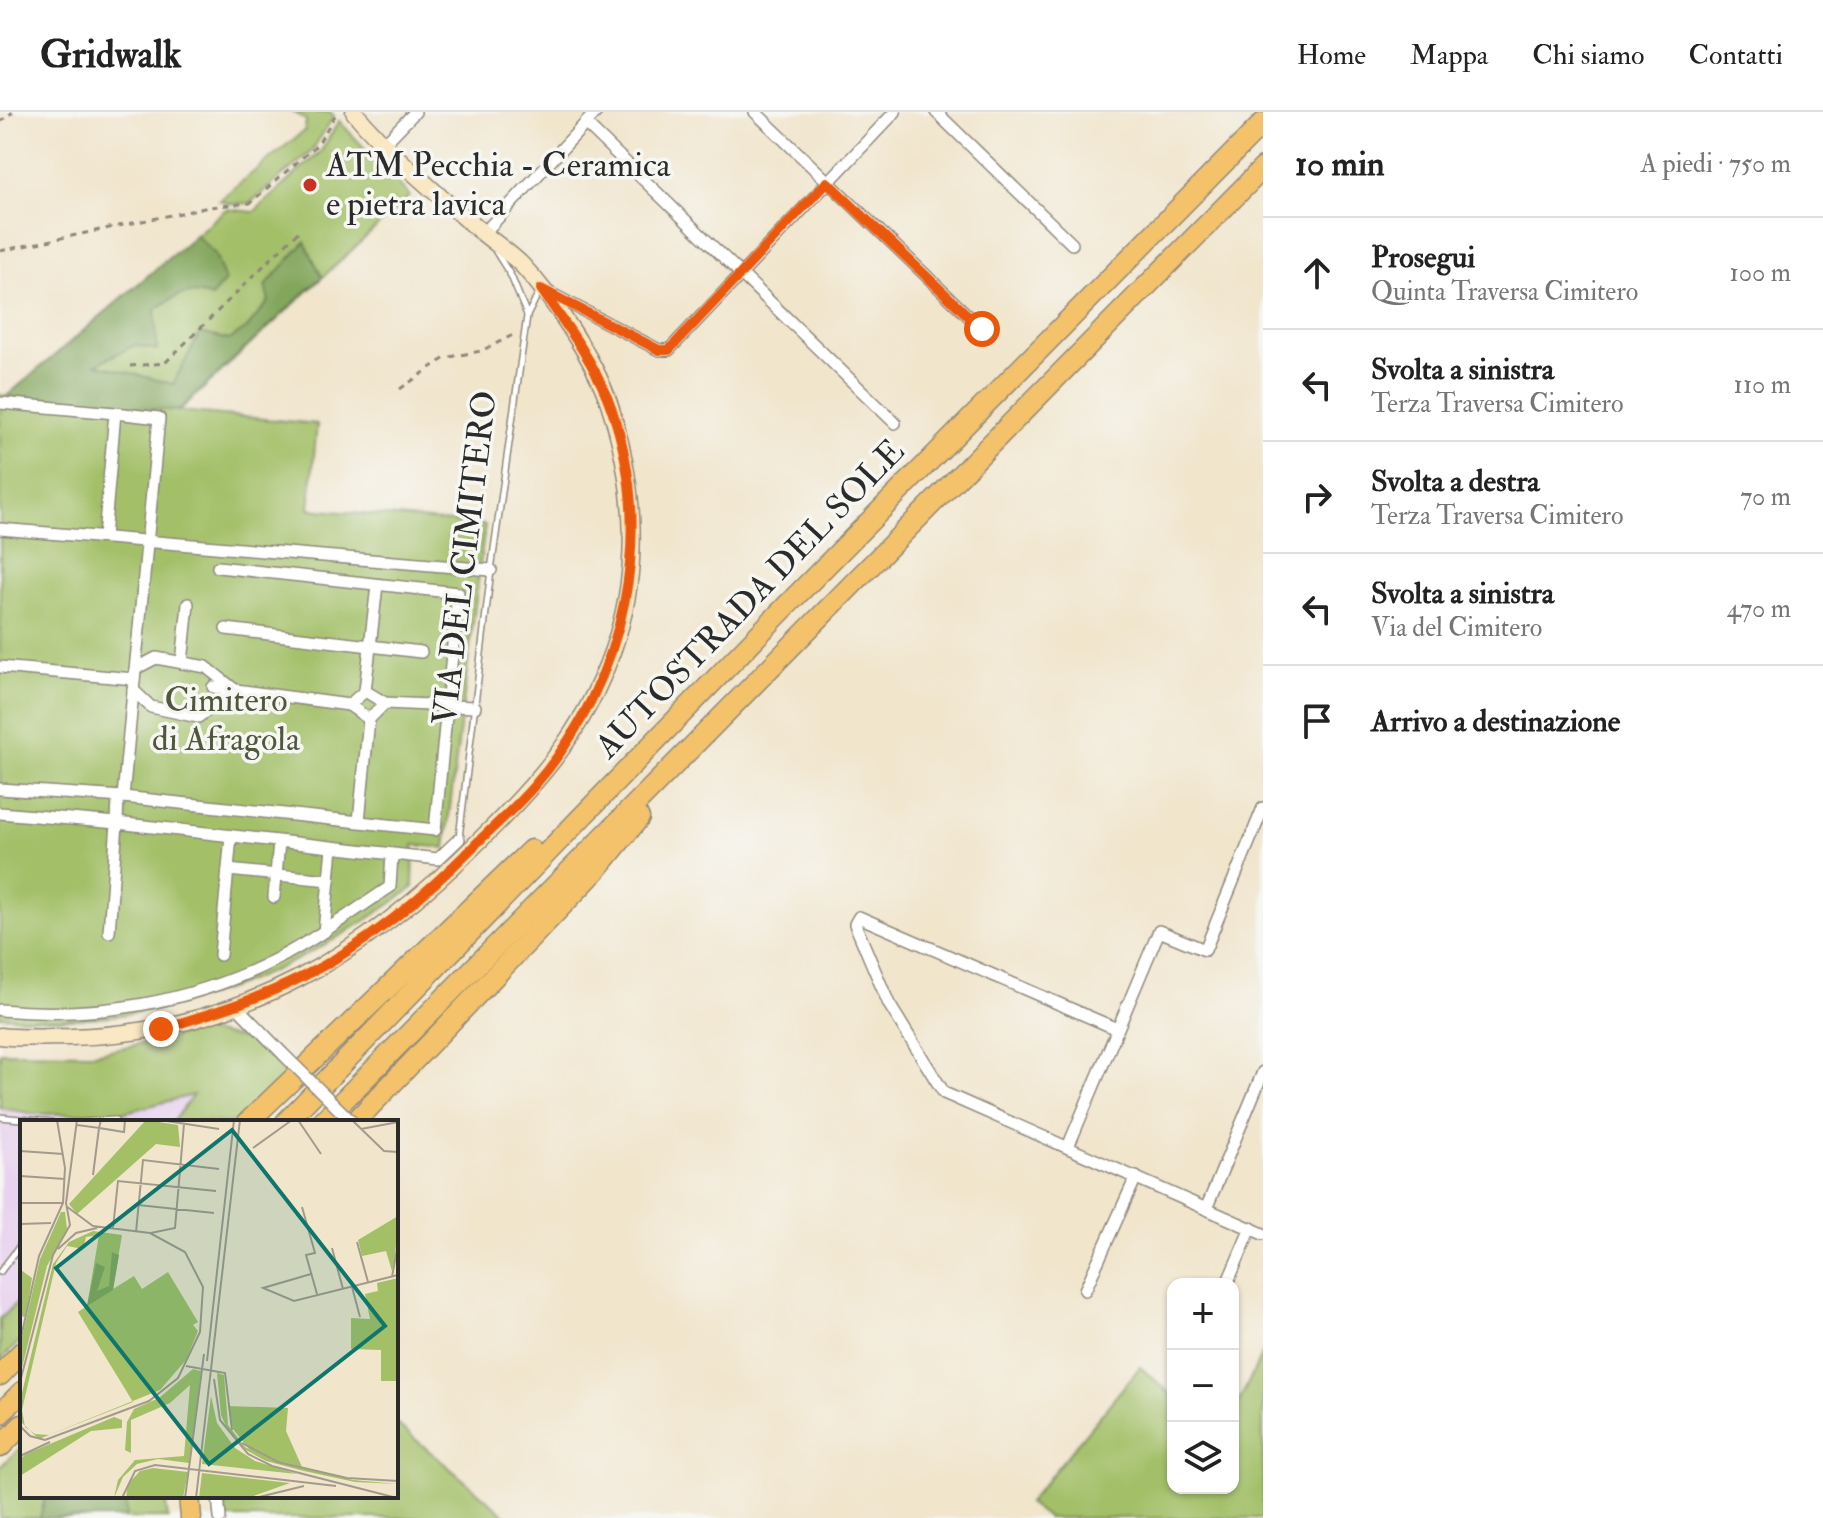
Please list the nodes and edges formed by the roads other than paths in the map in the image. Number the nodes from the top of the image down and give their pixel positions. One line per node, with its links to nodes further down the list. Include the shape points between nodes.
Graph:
1 (354, 112): 9 (main road)
2 (415, 112): 9 (street)
3 (596, 112): 8 (street)
4 (755, 112): 11 (street)
5 (895, 112): 11 (street)
6 (936, 112): 13 (street)
7 (1263, 123): 27 (highway, AUTOSTRADA DEL SOLE)
8 (586, 124): 12 (street); 14 (street)
9 (384, 144): 12 (main road)
10 (1263, 168): 42 (highway, AUTOSTRADA DEL SOLE)
11 (827, 182): 14 (street); 17 (street)
12 (483, 234): 15 (main road); 16 (lane, via 511,276)
13 (1072, 244)
14 (740, 275): 15 (street, via 669,350 659,350); 20 (street)
15 (541, 289): 16 (lane, VIA DEL CIMITERO); 62 (main road, via 590,359 623,448 632,543 628,589 606,670 587,709 534,786 446,874 343,954)
16 (527, 316): 25 (lane, VIA DEL CIMITERO)
17 (982, 329)
18 (0, 403): 19 (street)
19 (115, 413): 22 (street); 23 (street, via 159,418)
20 (895, 423)
21 (0, 529): 22 (street)
22 (104, 537): 23 (street)
23 (147, 541): 25 (street); 34 (street)
24 (218, 567): 26 (street)
25 (491, 570): 41 (lane, VIA DEL CIMITERO)
26 (377, 585): 30 (street); 40 (street, via 458,593)
27 (794, 598): 69 (highway); 70 (highway, AUTOSTRADA DEL SOLE)
28 (188, 604): 32 (street)
29 (226, 629): 30 (street)
30 (370, 644): 31 (street); 37 (street)
31 (421, 652)
32 (182, 663): 34 (street, via 156,658); 36 (street, via 206,667)
33 (0, 667): 34 (street)
34 (134, 679): 36 (street, via 151,707 198,717); 45 (street)
35 (213, 687): 36 (street)
36 (235, 690): 39 (street)
37 (365, 691): 38 (street); 39 (street)
38 (385, 703): 40 (street); 43 (street)
39 (349, 705): 43 (street)
40 (447, 706): 41 (street); 48 (street, via 435,830)
41 (475, 707): 51 (lane, VIA DEL CIMITERO)
42 (721, 718): 71 (highway, AUTOSTRADA DEL SOLE); 73 (highway, via 598,868)
43 (369, 719): 48 (street)
44 (0, 789): 45 (street)
45 (121, 797): 48 (street); 49 (street)
46 (1263, 808): 64 (street, via 1205,950 1159,931)
47 (0, 813): 49 (street)
48 (359, 821)
49 (117, 823): 50 (street); 59 (street)
50 (231, 836): 52 (street); 55 (street)
51 (459, 839): 54 (street, via 438,859)
52 (279, 842): 53 (street); 56 (street)
53 (332, 848): 54 (street); 57 (street)
54 (392, 855): 60 (street, via 390,887)
55 (228, 870): 56 (street); 61 (street)
56 (276, 874): 57 (street); 58 (street)
57 (329, 880): 60 (street)
58 (274, 897)
59 (109, 932)
60 (324, 932): 63 (street, via 276,960 186,996 128,1008 47,1015)
61 (220, 955)
62 (236, 1006): 65 (main road, via 161,1029 112,1036); 72 (street, bridge)
63 (0, 1010)
64 (1117, 1029): 74 (street); 74 (street, via 859,917 855,924 889,1004 944,1093)
65 (0, 1036)
66 (1263, 1072): 76 (street)
67 (0, 1117): 68 (lane)
68 (31, 1120)
69 (250, 1120)
70 (288, 1120)
71 (324, 1120)
72 (352, 1120)
73 (356, 1120)
74 (1068, 1147): 75 (street)
75 (1136, 1177): 76 (street); 81 (street)
76 (1206, 1209): 77 (street)
77 (1257, 1231): 80 (street)
78 (20, 1246): 79 (lane)
79 (0, 1272)
80 (1230, 1278)
81 (1085, 1290)
82 (20, 1354): 83 (highway)
83 (0, 1375)
84 (20, 1394): 85 (highway)
85 (0, 1414)
86 (20, 1427): 87 (highway)
87 (0, 1447)
88 (189, 1498): 90 (highway)
89 (218, 1498): 91 (street)
90 (191, 1518)
91 (220, 1518)

